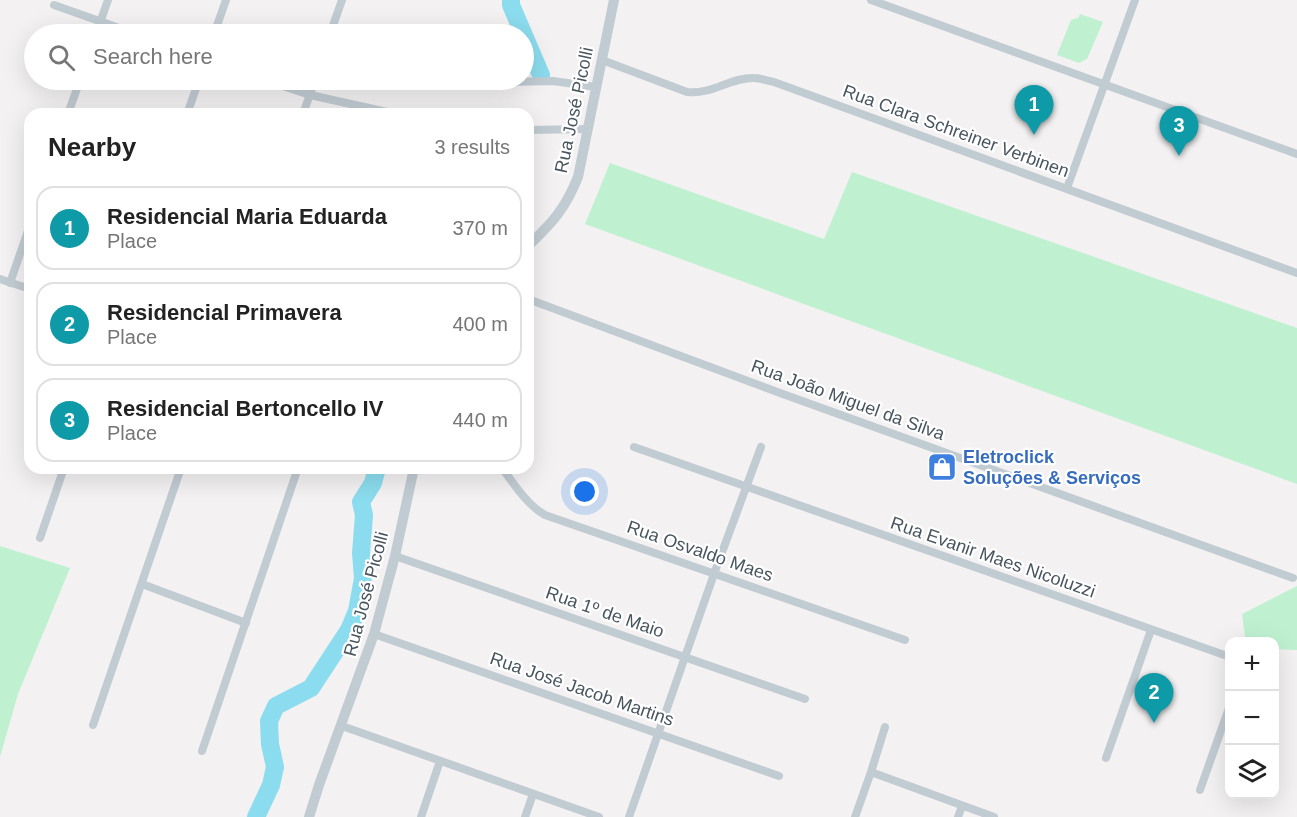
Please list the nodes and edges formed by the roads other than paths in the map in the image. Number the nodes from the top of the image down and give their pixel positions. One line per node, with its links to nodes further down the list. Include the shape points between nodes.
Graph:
1 (108, 0): 8 (street)
2 (226, 0): 10 (street)
3 (342, 0): 11 (street)
4 (614, 0): 12 (street, Rua José Picolli)
5 (871, 0): 14 (street)
6 (1135, 0): 14 (street)
7 (54, 5): 8 (street)
8 (100, 22): 9 (street)
9 (106, 24)
10 (218, 24)
11 (334, 24)
12 (602, 60): 15 (street, Rua José Picolli); 28 (street, Rua Clara Schreiner Verbinen, via 687,92 698,93 754,78 774,82)
13 (534, 81): 15 (street)
14 (1104, 84): 27 (street); 28 (street)
15 (596, 87): 25 (street, Rua José Picolli)
16 (76, 90): 21 (street)
17 (195, 90): 22 (street)
18 (295, 90): 20 (street)
19 (312, 90): 20 (street)
20 (310, 95): 23 (street); 24 (street)
21 (70, 108)
22 (189, 108)
23 (305, 108)
24 (369, 108)
25 (588, 129): 26 (street); 29 (street, Rua José Picolli, via 569,199)
26 (534, 130)
27 (1297, 154)
28 (1067, 188): 31 (street, Rua Clara Schreiner Verbinen)
29 (534, 240)
30 (24, 242): 33 (street)
31 (1297, 273)
32 (0, 279): 33 (street)
33 (10, 283): 34 (street)
34 (24, 287)
35 (534, 301): 47 (street, Rua João Miguel da Silva)
36 (634, 447): 43 (street, Rua Evanir Maes Nicoluzzi)
37 (760, 447): 43 (street)
38 (62, 474): 44 (street)
39 (179, 474): 48 (street)
40 (296, 474): 49 (street)
41 (413, 474): 45 (street, Rua José Picolli)
42 (507, 474): 46 (street, Rua Osvaldo Maes, via 536,510 545,515)
43 (745, 487): 46 (street); 50 (street, Rua Evanir Maes Nicoluzzi)
44 (40, 538)
45 (395, 556): 51 (street, Rua José Picolli); 54 (street, Rua 1º de Maio)
46 (714, 574): 52 (street, Rua Osvaldo Maes); 54 (street)
47 (1293, 578)
48 (142, 584): 49 (street); 57 (street)
49 (246, 623): 61 (street)
50 (1151, 630): 53 (street, Rua Evanir Maes Nicoluzzi); 62 (street)
51 (374, 634): 58 (street, Rua José Picolli); 60 (street, Rua José Jacob Martins)
52 (905, 640)
53 (1225, 655)
54 (685, 657): 55 (street, Rua 1º de Maio); 60 (street)
55 (805, 699)
56 (1225, 719): 66 (street)
57 (93, 724)
58 (342, 726): 63 (street); 69 (street, Rua José Picolli)
59 (885, 727): 64 (street)
60 (658, 733): 65 (street, Rua José Jacob Martins); 73 (street)
61 (202, 751)
62 (1106, 758)
63 (440, 761): 67 (street); 70 (street)
64 (871, 772): 68 (street); 74 (street)
65 (779, 776)
66 (1200, 790)
67 (533, 794): 71 (street); 72 (street)
68 (962, 806): 75 (street); 76 (street)
69 (309, 817)
70 (421, 817)
71 (525, 817)
72 (599, 817)
73 (629, 817)
74 (855, 817)
75 (958, 817)
76 (994, 817)

